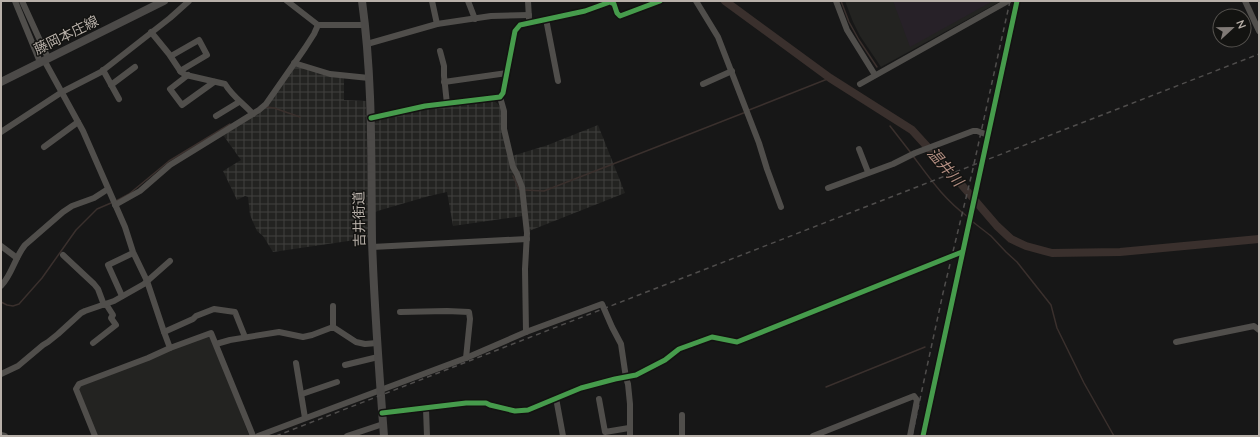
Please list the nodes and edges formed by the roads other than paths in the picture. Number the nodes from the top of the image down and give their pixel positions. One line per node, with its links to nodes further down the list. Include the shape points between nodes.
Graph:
1 (15, 1): 28 (street)
2 (22, 1): 28 (street)
3 (164, 1): 28 (main road, 藤岡本庄線)
4 (189, 1): 24 (street)
5 (287, 1): 21 (street)
6 (362, 1): 22 (main road, 吉井街道)
7 (432, 1): 20 (street)
8 (468, 1): 17 (street)
9 (528, 1): 16 (street)
10 (660, 1): 18 (street, via 620,16 614,4 610,2 585,11)
11 (696, 1): 33 (street, via 718,36)
12 (836, 1): 36 (street, via 847,30)
13 (1008, 1): 36 (street)
14 (1017, 1): 55 (street)
15 (1245, 1): 23 (street)
16 (529, 15): 17 (street); 19 (street)
17 (474, 19): 20 (street)
18 (546, 19): 19 (street); 38 (street)
19 (529, 22): 34 (street, via 520,25 515,31)
20 (437, 24): 25 (street)
21 (318, 25): 22 (street); 29 (street)
22 (365, 25): 25 (main road, 吉井街道)
23 (1259, 31)
24 (151, 32): 27 (street); 31 (street)
25 (367, 44): 37 (main road, 吉井街道)
26 (440, 51): 41 (street, via 444,66)
27 (171, 56): 32 (street); 32 (street, via 199,40 207,56)
28 (44, 60): 39 (main road, 藤岡本庄線); 45 (street)
29 (294, 63): 37 (street, via 330,74); 50 (street, via 266,104)
30 (135, 67): 44 (street)
31 (103, 70): 44 (street); 45 (street)
32 (180, 71): 35 (street)
33 (732, 71): 42 (street); 62 (street)
34 (507, 73): 41 (street); 46 (street)
35 (188, 75): 40 (street); 40 (street, via 170,89 182,105)
36 (875, 75): 43 (street)
37 (369, 78): 52 (main road, 吉井街道)
38 (558, 81)
39 (1, 82)
40 (214, 82): 48 (street, via 225,84)
41 (444, 82): 49 (street)
42 (703, 84)
43 (860, 84)
44 (111, 85): 47 (street)
45 (62, 92): 53 (street); 54 (street)
46 (500, 97): 49 (street); 63 (street, via 513,167 522,187)
47 (119, 99)
48 (239, 102): 50 (street); 51 (street)
49 (446, 104): 52 (street)
50 (252, 114): 61 (street, via 170,165 140,191)
51 (216, 116)
52 (371, 118): 65 (main road, 吉井街道)
53 (78, 122): 56 (street); 60 (street)
54 (1, 132)
55 (988, 135): 58 (street, via 973,131); 66 (street)
56 (44, 147)
57 (859, 149): 58 (street)
58 (868, 172): 59 (street)
59 (828, 188)
60 (108, 190): 61 (street); 69 (street, via 63,212 25,245)
61 (115, 205): 67 (street)
62 (781, 207)
63 (527, 239): 65 (street); 80 (street)
64 (1, 246): 69 (street)
65 (372, 246): 83 (main road, 吉井街道)
66 (962, 252): 92 (street, via 738,342 712,337 694,343 679,349 647,371); 117 (street)
67 (133, 253): 71 (street); 73 (street, via 108,265)
68 (63, 255): 74 (street, via 94,284)
69 (17, 258): 72 (street)
70 (170, 261): 71 (street)
71 (147, 281): 73 (street); 79 (street)
72 (1, 286)
73 (122, 296): 74 (street)
74 (105, 304): 84 (street, via 116,325); 91 (street, via 80,313 18,366)
75 (334, 306): 77 (street)
76 (400, 312): 88 (street, via 469,312)
77 (333, 327): 81 (street, via 303,337 279,332); 83 (street, via 356,342)
78 (1259, 330): 82 (street, via 1254,326)
79 (164, 332): 81 (street, via 214,309 235,312); 86 (street)
80 (526, 332): 88 (street); 92 (street, via 602,304 621,344)
81 (245, 337): 85 (street)
82 (1176, 342)
83 (377, 343): 87 (main road, 吉井街道)
84 (92, 344)
85 (216, 344): 86 (street, via 211,332); 107 (street)
86 (170, 348): 106 (street, via 79,384 76,388)
87 (378, 357): 90 (street); 94 (main road, 吉井街道)
88 (466, 358): 94 (street)
89 (296, 363): 95 (street)
90 (345, 364)
91 (1, 374)
92 (626, 378): 96 (street, via 581,388); 103 (street, via 630,404)
93 (336, 382): 95 (street)
94 (380, 390): 99 (main road, 吉井街道); 101 (street)
95 (302, 394): 101 (street)
96 (556, 398): 98 (street, via 528,410 515,411 486,403); 112 (street)
97 (599, 399): 103 (street, via 605,432)
98 (426, 408): 99 (street); 111 (street)
99 (382, 413): 102 (main road, 吉井街道)
100 (682, 415): 114 (street)
101 (305, 418): 108 (street)
102 (383, 424): 109 (street); 110 (main road, 吉井街道)
103 (629, 428): 113 (street)
104 (1, 435): 105 (street)
105 (4, 436)
106 (95, 436)
107 (253, 436)
108 (258, 436)
109 (347, 436)
110 (384, 436)
111 (427, 436)
112 (563, 436)
113 (630, 436)
114 (682, 436)
115 (813, 436): 116 (street, via 914,396 917,400)
116 (910, 436)
117 (923, 436)

